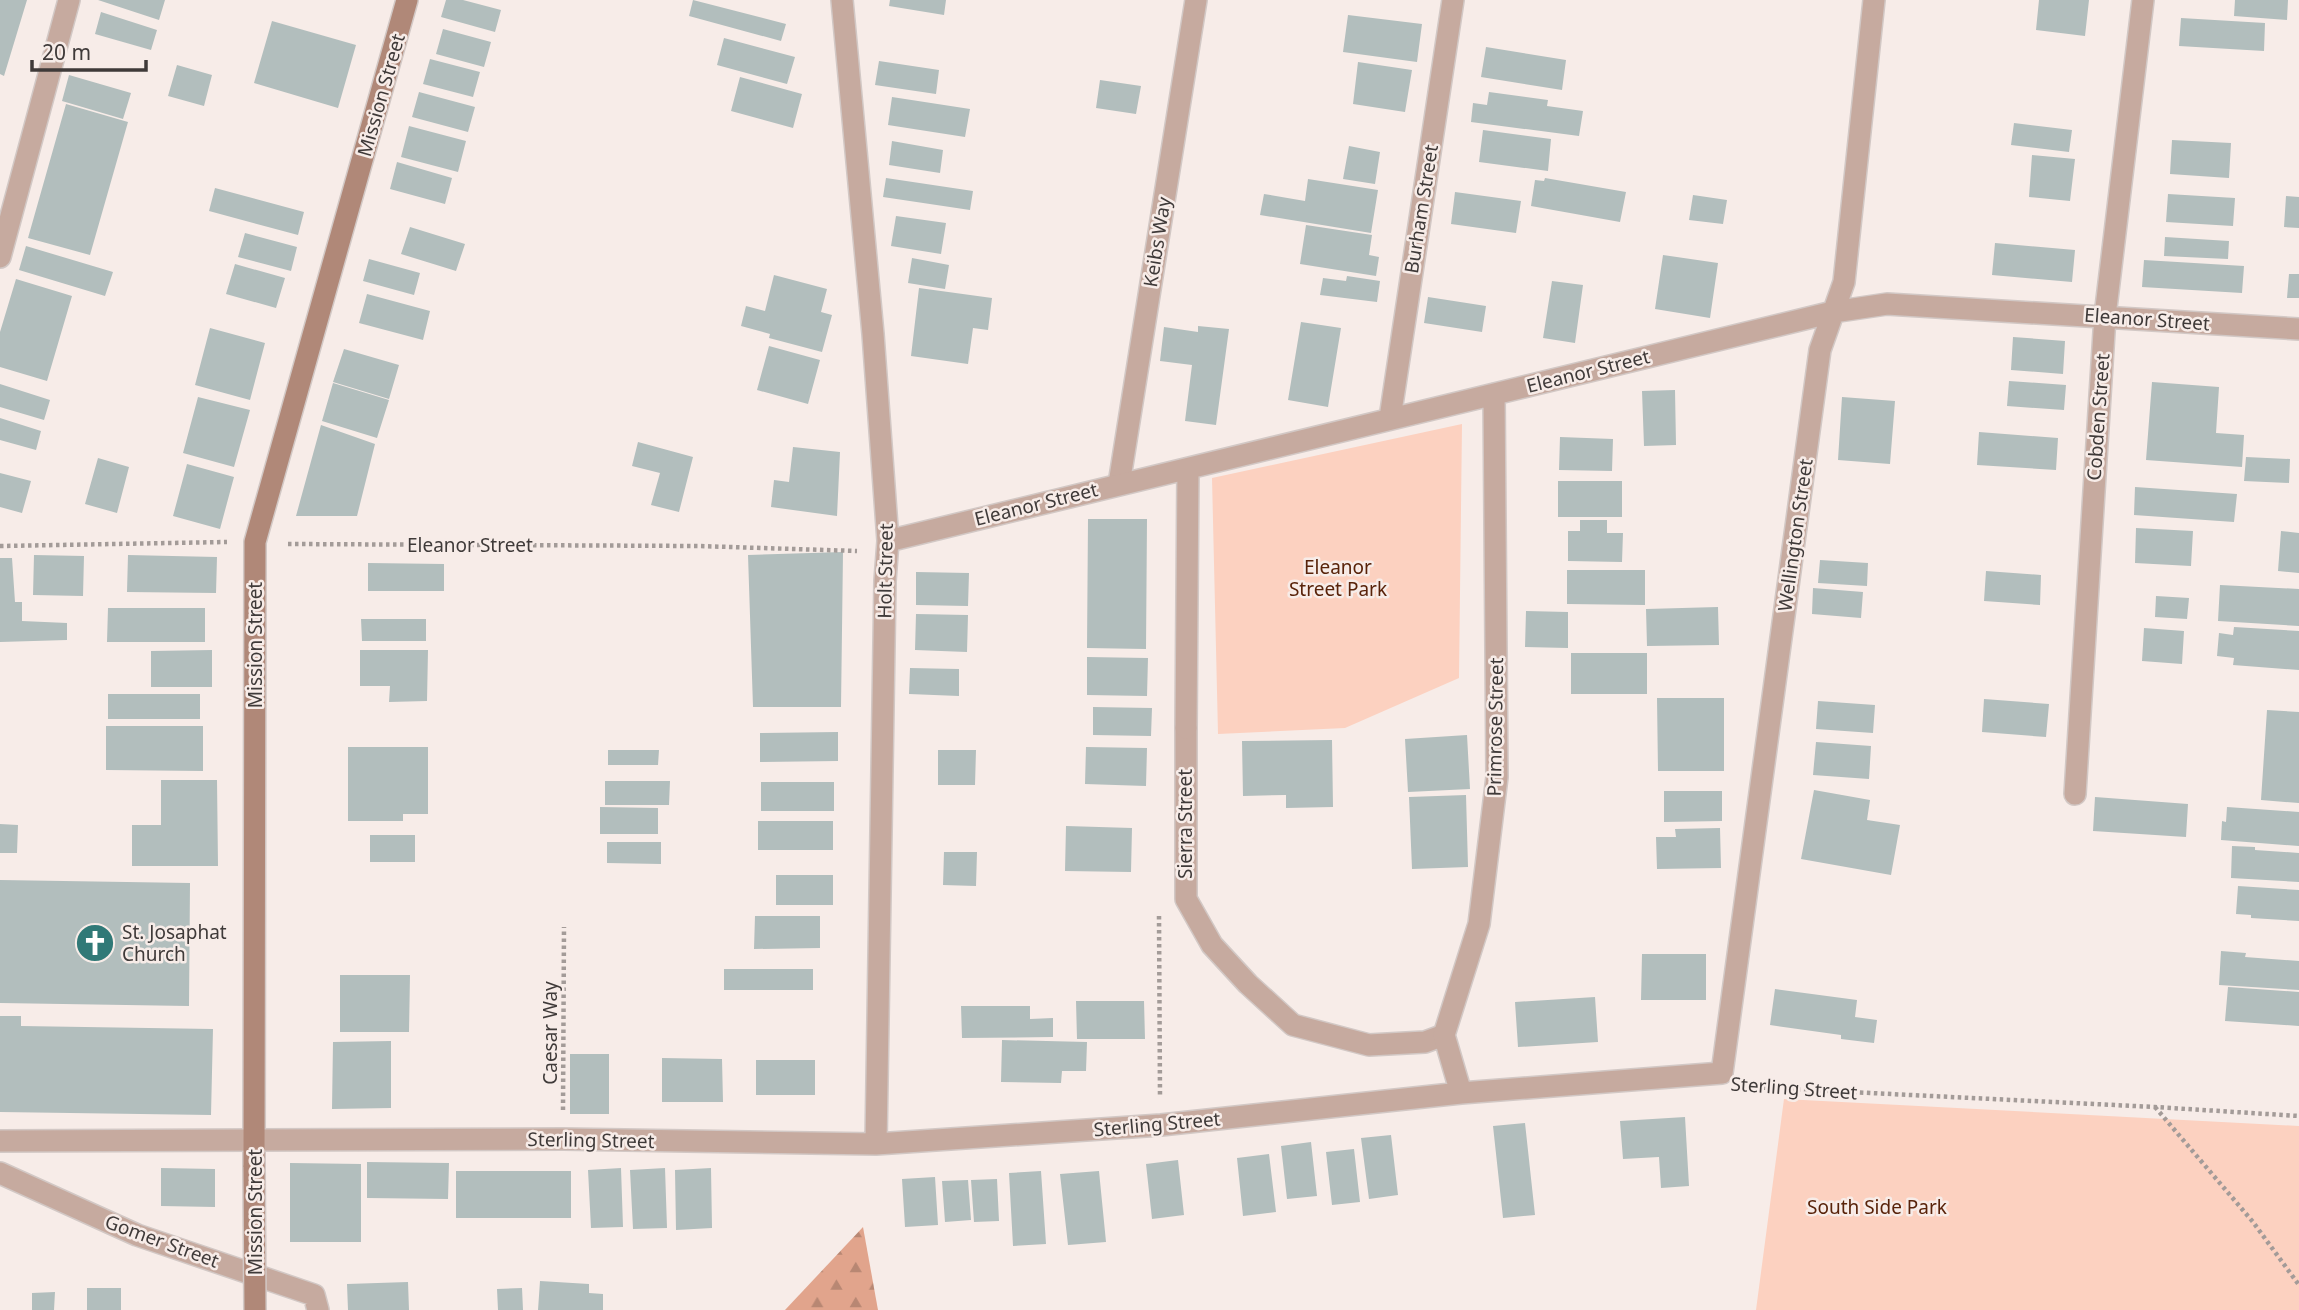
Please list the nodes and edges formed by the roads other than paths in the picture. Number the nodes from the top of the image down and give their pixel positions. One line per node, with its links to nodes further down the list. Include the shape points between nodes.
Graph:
1 (69, 0): 8 (street)
2 (407, 0): 21 (street, Mission Street, via 255,542)
3 (842, 0): 16 (street, Holt Street)
4 (1196, 0): 15 (street, Keibs Way)
5 (1453, 0): 13 (street, Burham Street)
6 (1874, 0): 9 (street, Wellington Street, via 1844,282)
7 (2143, 0): 10 (street, Cobden Street)
8 (0, 257)
9 (1833, 312): 10 (street, Eleanor Street, via 1887,304); 12 (street, Eleanor Street); 19 (street, Wellington Street, via 1819,350)
10 (2105, 316): 11 (street, Eleanor Street); 17 (street, Cobden Street)
11 (2299, 329)
12 (1494, 394): 13 (street, Eleanor Street); 18 (street, Primrose Street, via 1497,776 1479,924)
13 (1390, 418): 14 (street, Eleanor Street)
14 (1188, 469): 15 (street, Eleanor Street); 18 (street, Sierra Street, via 1186,899 1212,945 1293,1025 1369,1045 1424,1042)
15 (1119, 484): 16 (street, Eleanor Street)
16 (888, 541): 23 (street, Holt Street)
17 (2075, 794)
18 (1444, 1035): 20 (street)
19 (1722, 1073): 20 (street, Sterling Street)
20 (1461, 1093): 23 (street, Sterling Street, via 1161,1125)
21 (255, 1140): 22 (street, Sterling Street); 23 (street, Sterling Street); 25 (street, Mission Street, bridge)
22 (0, 1141)
23 (876, 1144)
24 (0, 1173): 26 (street, Gomer Street, via 137,1235 314,1295)
25 (255, 1310)
26 (318, 1310)

